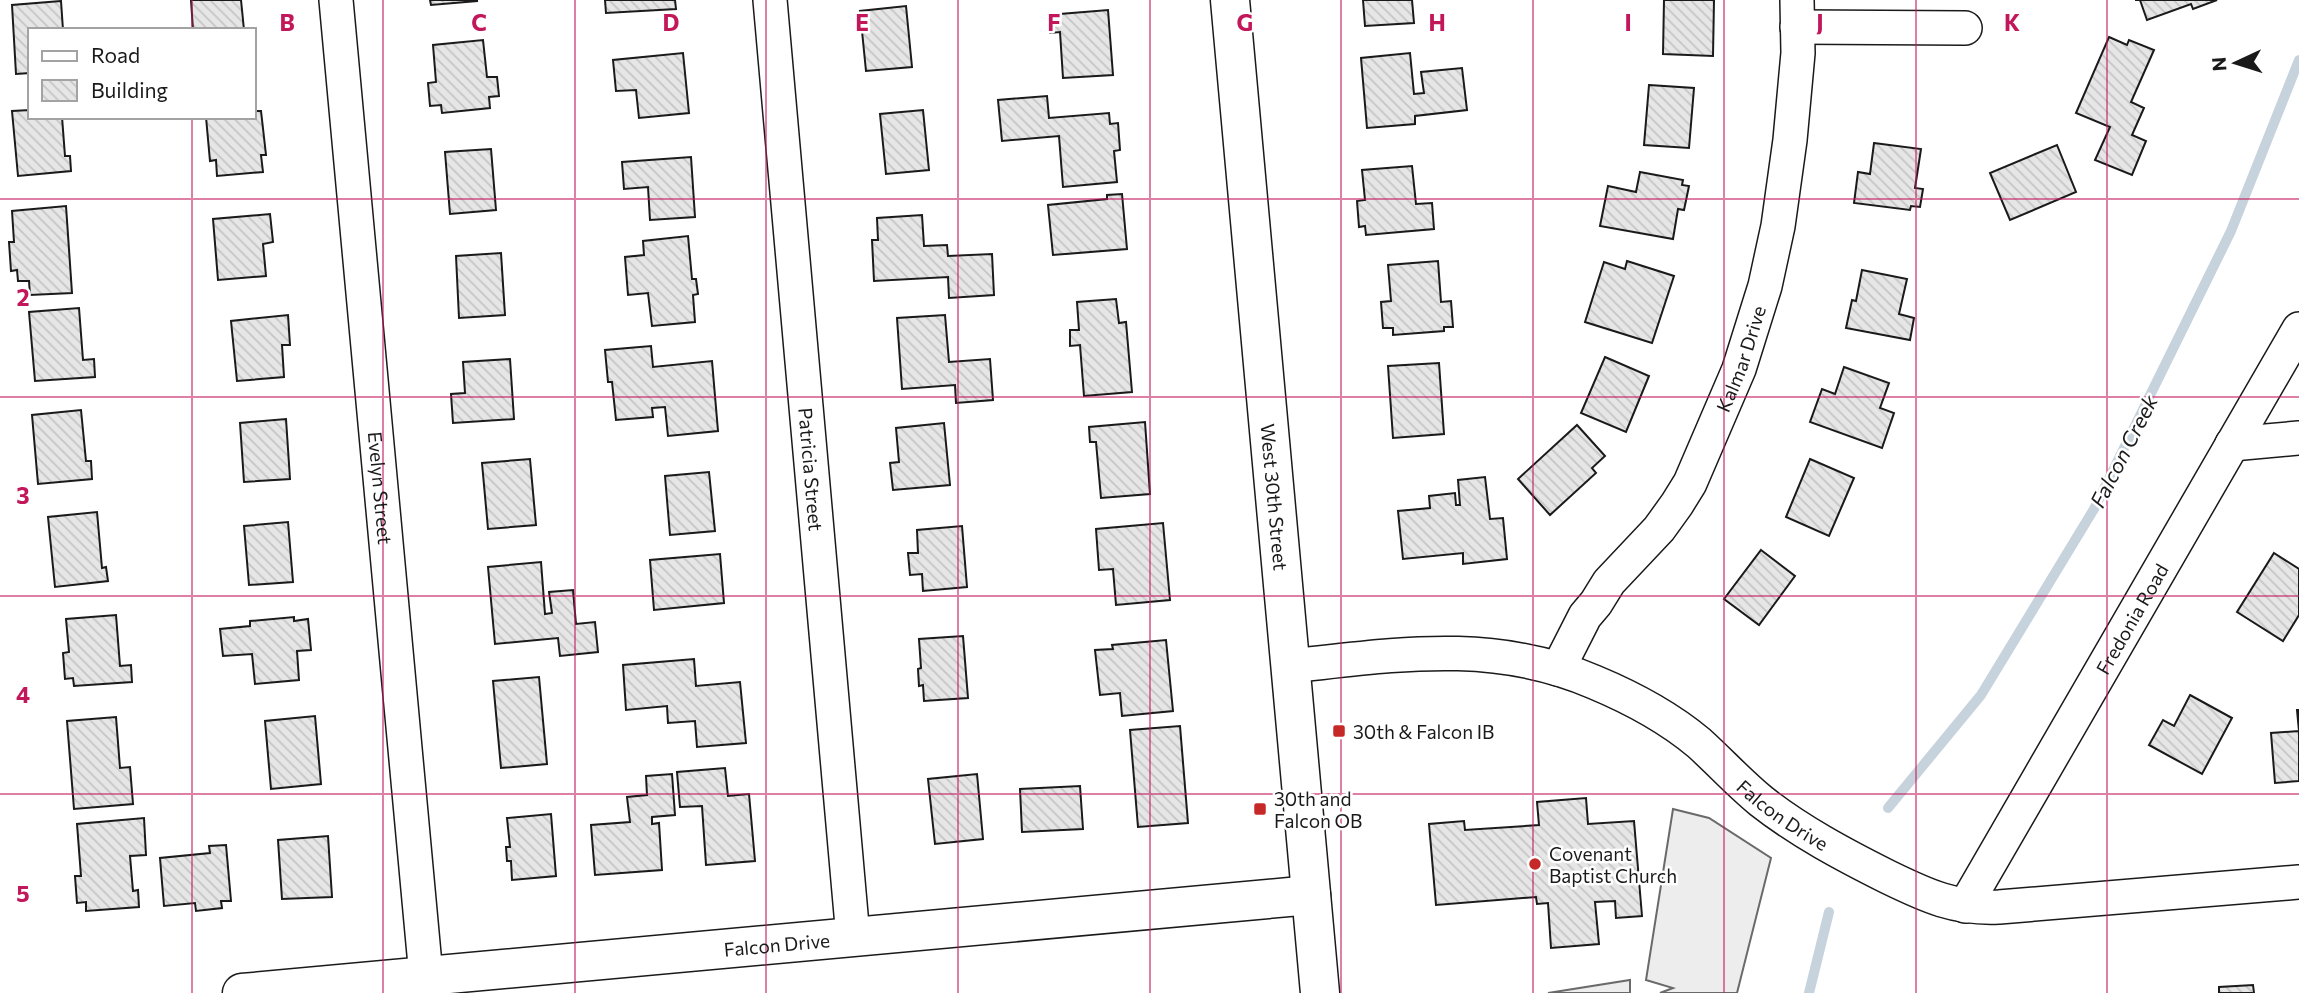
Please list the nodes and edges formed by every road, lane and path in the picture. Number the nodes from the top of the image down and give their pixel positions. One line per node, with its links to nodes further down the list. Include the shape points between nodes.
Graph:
1 (336, 0): 15 (street, Evelyn Street)
2 (770, 0): 14 (street, Patricia Street)
3 (1230, 0): 9 (street, West 30th Street)
4 (1797, 14): 5 (street); 10 (street, Kalmar Drive, via 1793,110 1778,226 1739,369 1690,483 1659,529 1609,582)
5 (1965, 28)
6 (2299, 329): 8 (street, Fredonia Road)
7 (2299, 438): 8 (street)
8 (2232, 444): 13 (street, Fredonia Road)
9 (1290, 666): 10 (street, Falcon Drive, via 1442,652 1510,658); 12 (street, West 30th Street)
10 (1558, 669): 13 (street, Falcon Drive, via 1624,695 1668,721 1697,741 1760,800 1815,838 1929,897)
11 (2299, 882): 13 (street, Falcon Drive)
12 (1311, 895): 14 (street, Falcon Drive); 17 (street, West 30th Street)
13 (1965, 906)
14 (853, 937): 15 (street, Falcon Drive)
15 (426, 976): 16 (street, Falcon Drive)
16 (242, 993)
17 (1320, 993)

